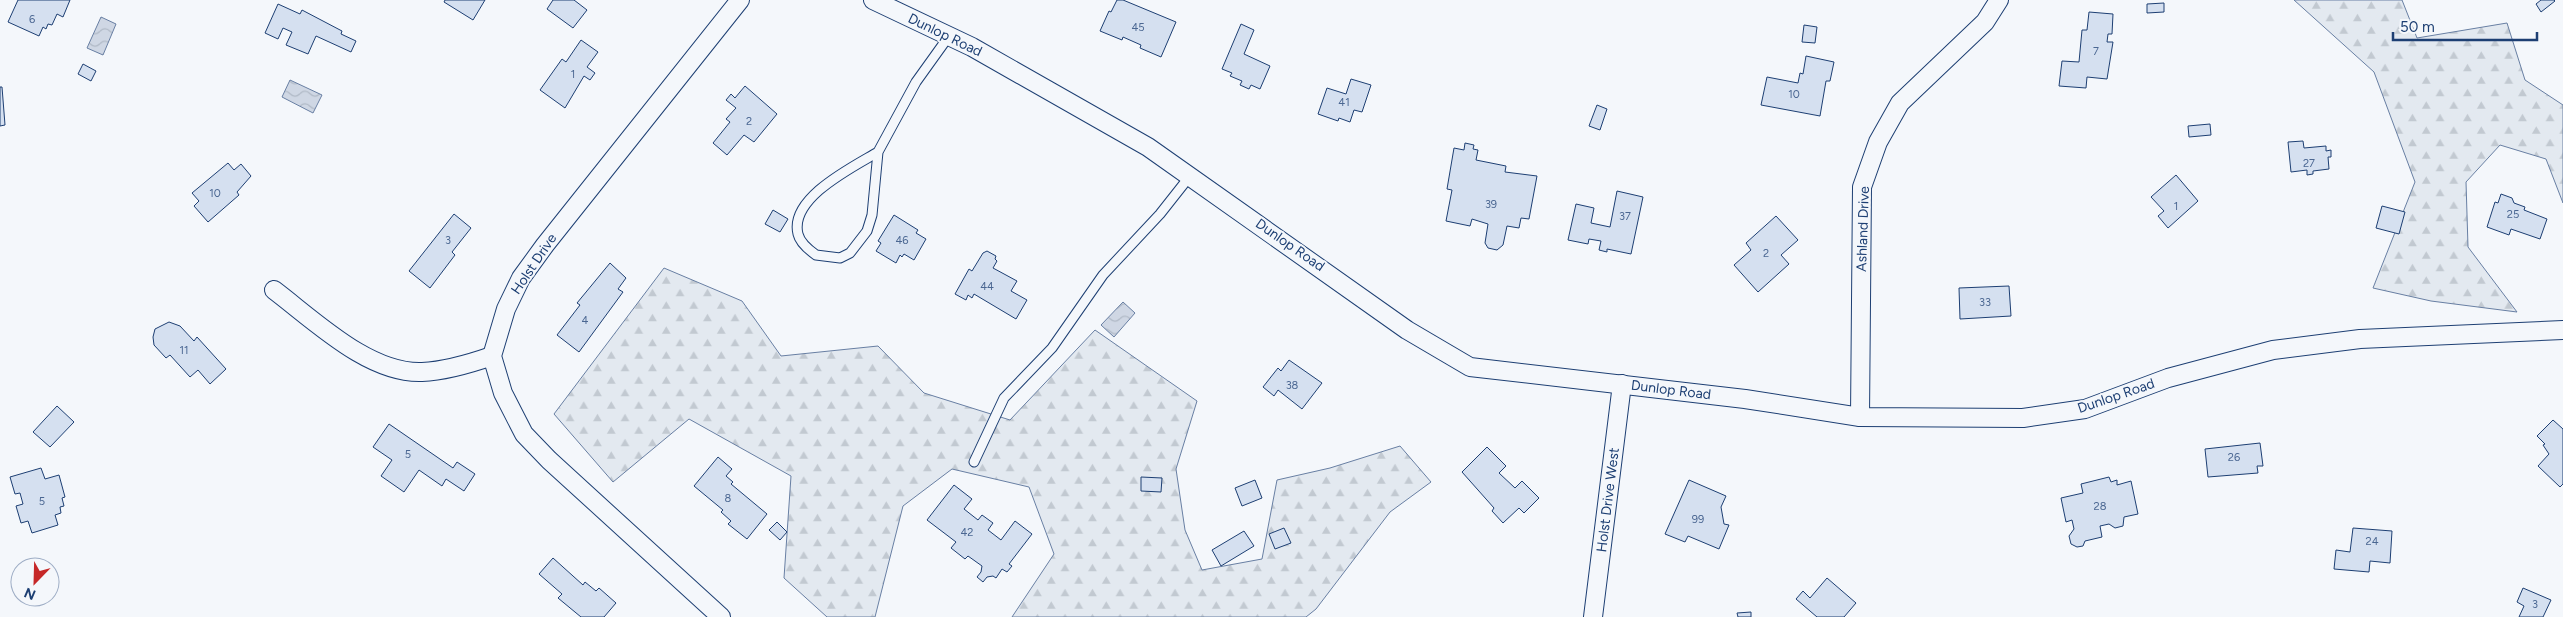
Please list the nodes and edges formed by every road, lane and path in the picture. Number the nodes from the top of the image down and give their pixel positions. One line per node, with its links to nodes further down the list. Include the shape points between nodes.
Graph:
1 (740, 0): 9 (street, Holst Drive, via 521,278 506,309)
2 (874, 0): 4 (street, Dunlop Road)
3 (1999, 0): 11 (street, Ashland Drive, via 1985,22 1900,102 1878,142 1862,187)
4 (950, 36): 5 (lane, via 916,82); 6 (street, Dunlop Road, via 1148,147)
5 (878, 152): 5 (lane, via 872,214 867,230 850,253 840,258 816,255 798,236 798,221 803,208 840,175)
6 (1190, 176): 10 (street, Dunlop Road, via 1407,330 1470,367); 12 (lane, via 1103,276 1041,360 1004,398)
7 (274, 290): 9 (street, via 355,351 390,368 420,372 457,368)
8 (2563, 330): 11 (street, Dunlop Road, via 2360,339 2273,350 2168,378 2085,409 2023,418)
9 (492, 356): 13 (street, via 503,393 524,434)
10 (1622, 384): 11 (street, Dunlop Road); 14 (street, Holst Drive West)
11 (1860, 417)
12 (974, 462)
13 (721, 617)
14 (1594, 617)

